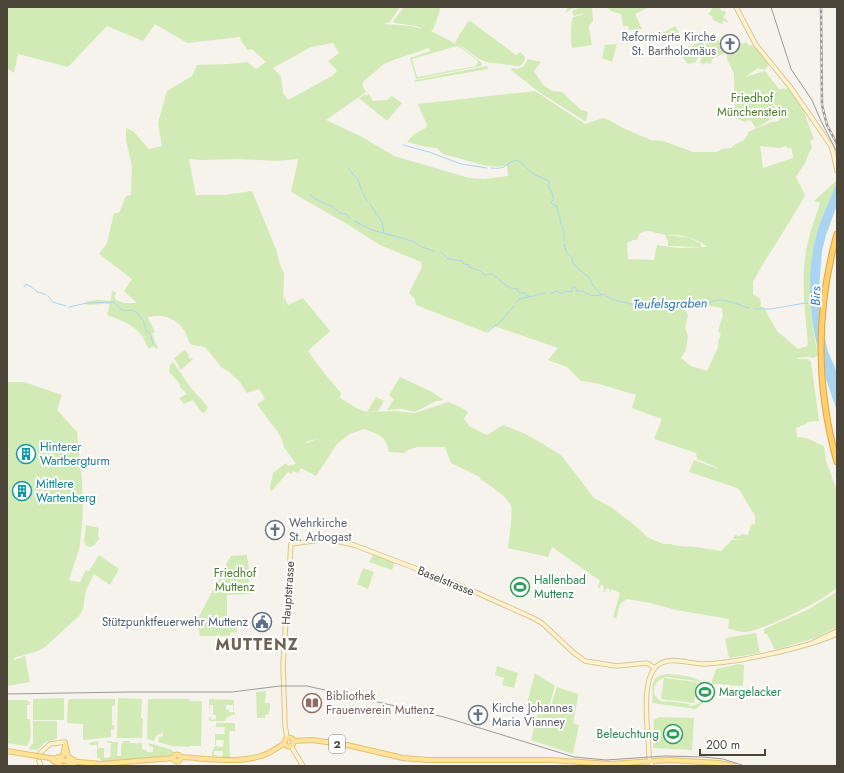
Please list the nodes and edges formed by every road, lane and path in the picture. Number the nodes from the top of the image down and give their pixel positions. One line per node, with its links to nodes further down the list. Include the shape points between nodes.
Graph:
1 (736, 7): 2 (street, via 756,45 791,88 831,146)
2 (837, 171)
3 (837, 234): 6 (highway, via 824,298 821,359 828,425)
4 (837, 246): 5 (highway, via 826,310 824,356 826,394)
5 (837, 451)
6 (837, 462)
7 (291, 544): 11 (street, Baselstrasse, via 321,539 361,547 531,617 542,623 585,661 616,666 647,662); 12 (street, Hauptstrasse, via 283,664)
8 (837, 631): 10 (street)
9 (837, 634): 10 (street)
10 (811, 643): 11 (street, via 727,662 698,664 670,661 660,663)
11 (655, 668): 21 (street, via 646,698)
12 (287, 738): 13 (main road); 15 (main road)
13 (294, 741): 16 (main road); 21 (main road, 2, via 312,740 347,745 402,758 424,760 551,760 610,764)
14 (65, 742): 18 (street, via 50,744); 19 (main road, via 63,756); 22 (main road, via 67,756 70,759)
15 (285, 743): 16 (main road); 22 (main road, via 267,754 242,760 180,757 177,762 173,758)
16 (291, 746): 26 (street)
17 (7, 751): 19 (main road, bridge)
18 (40, 752)
19 (50, 758): 22 (main road); 24 (main road)
20 (39, 761): 23 (street)
21 (650, 761): 27 (street); 28 (main road, 2, via 669,760)
22 (94, 764): 25 (main road)
23 (41, 766)
24 (61, 766)
25 (65, 766)
26 (303, 766)
27 (652, 766)
28 (734, 766)

